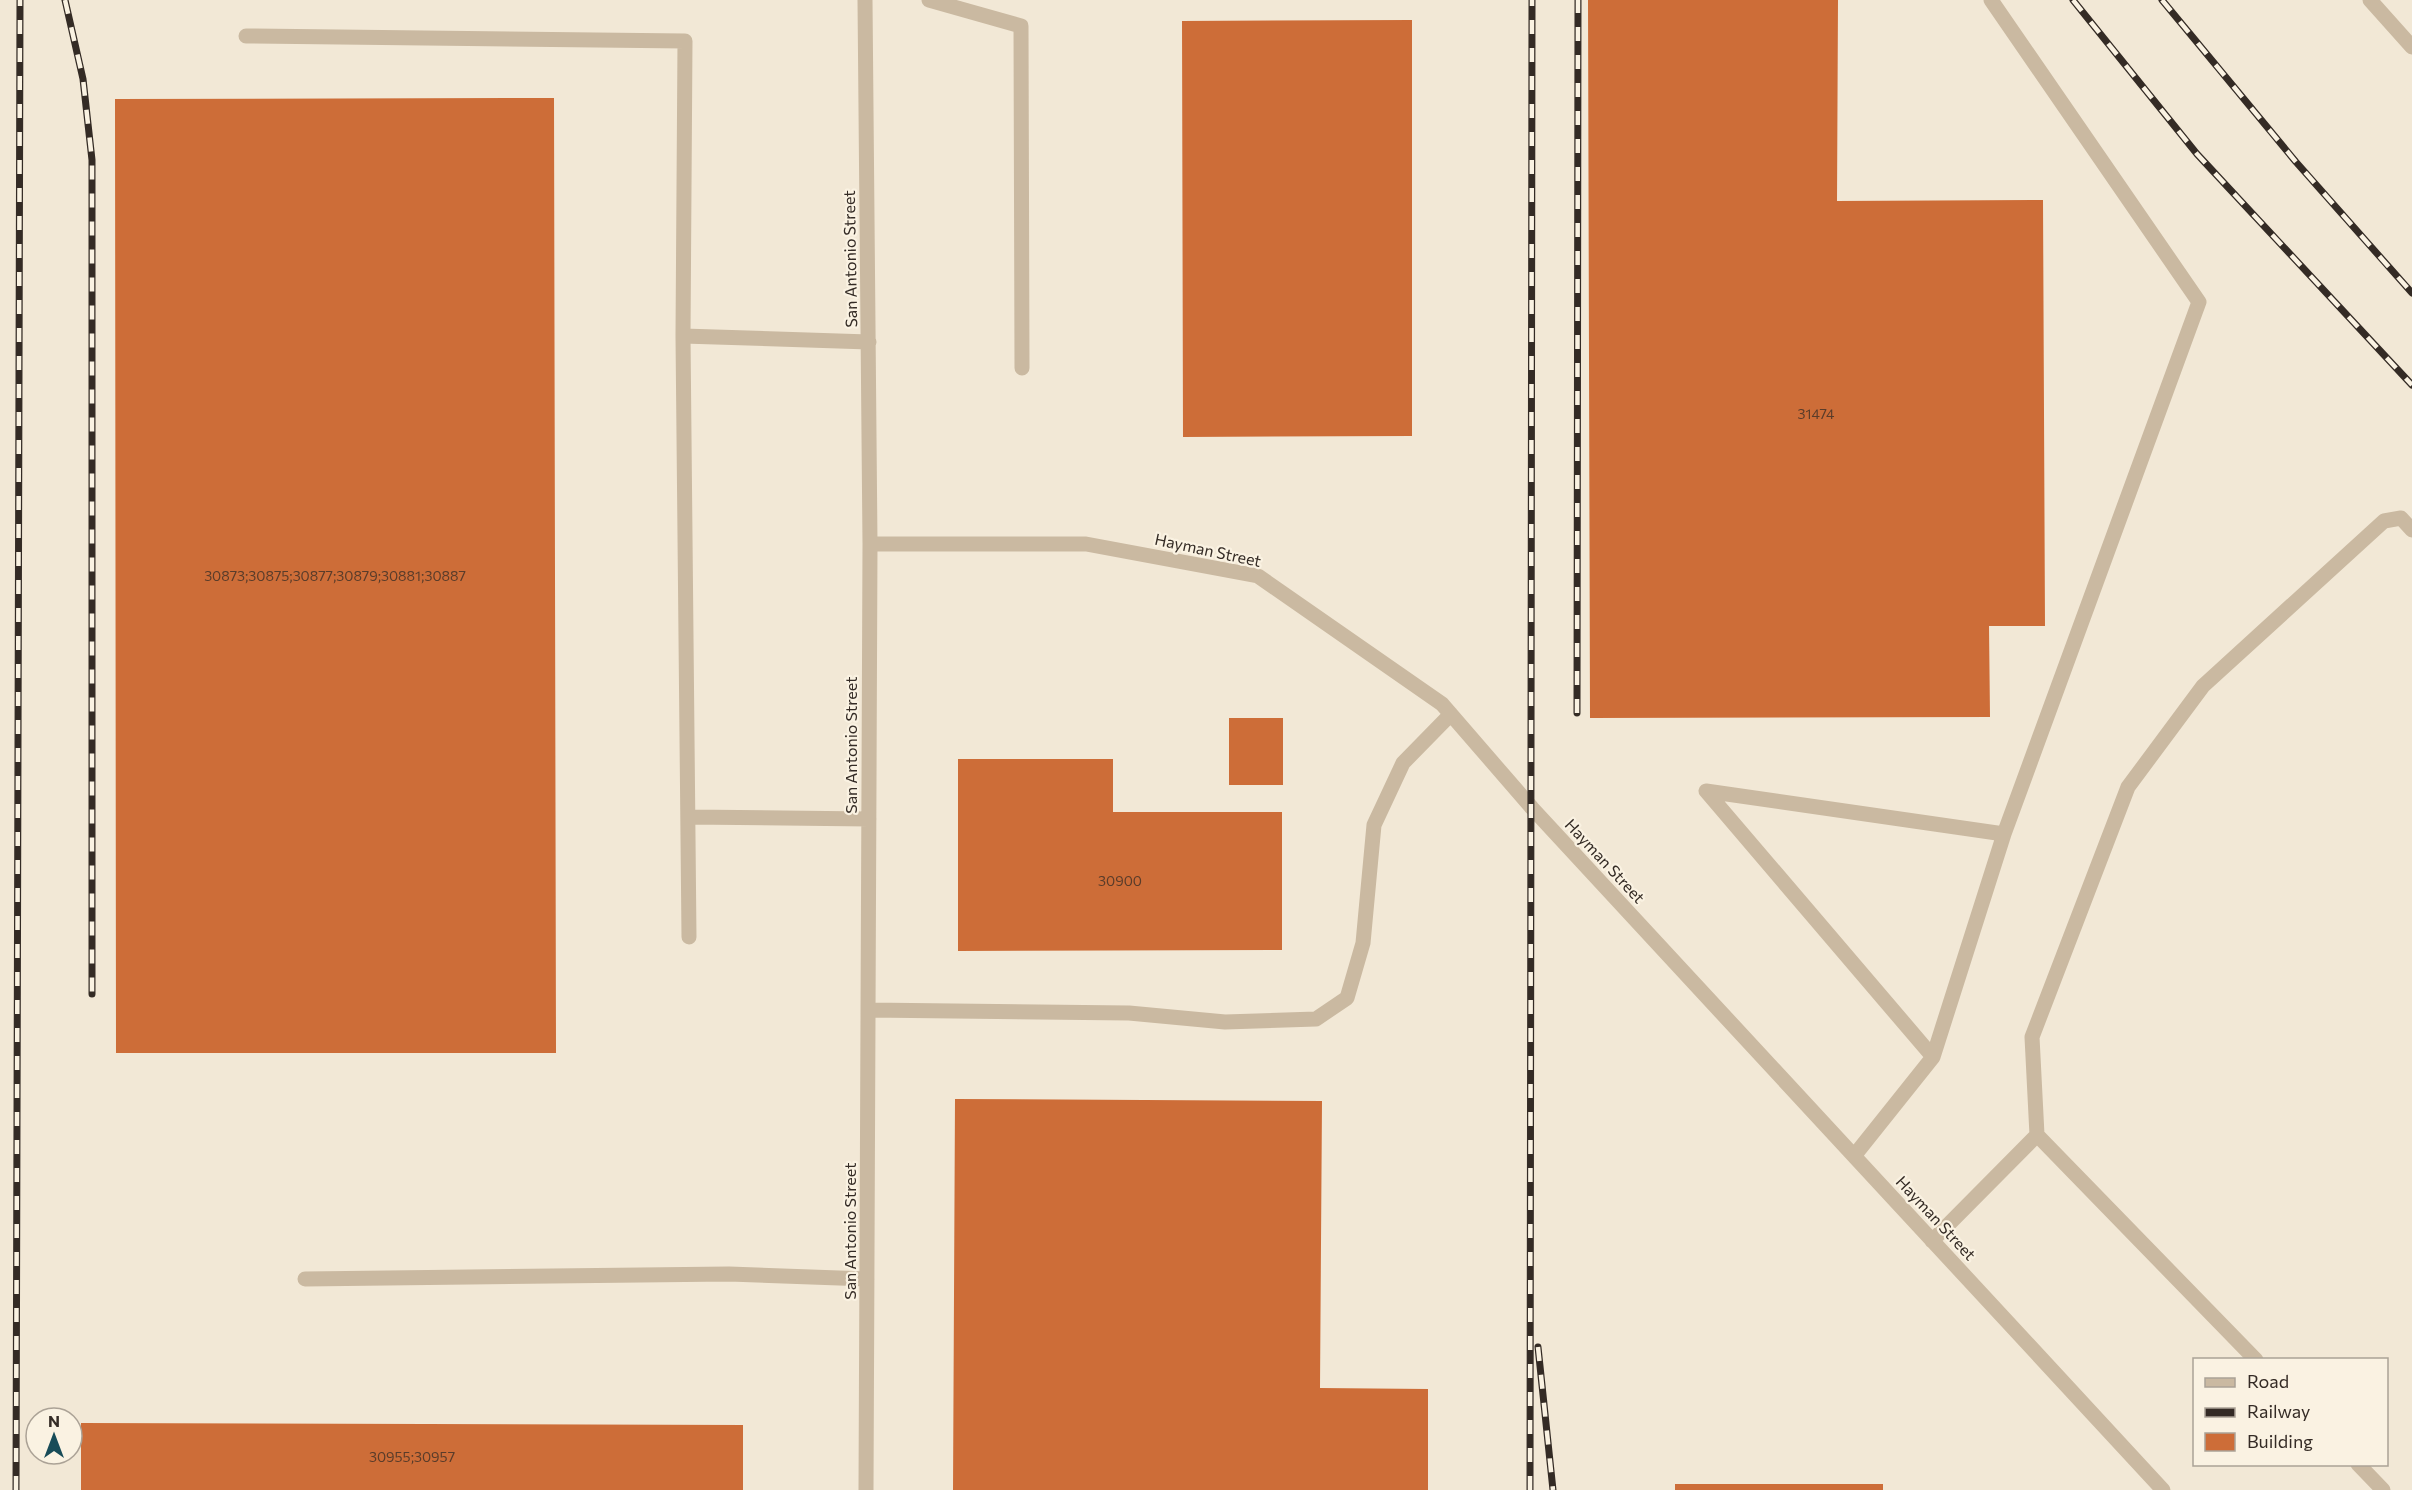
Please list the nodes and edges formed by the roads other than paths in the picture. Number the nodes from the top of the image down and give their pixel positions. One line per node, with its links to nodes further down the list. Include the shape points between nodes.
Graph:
1 (865, 0): 8 (street, San Antonio Street)
2 (929, 0): 9 (street, via 1021,26)
3 (1991, 0): 15 (street, via 2199,302)
4 (2370, 0): 6 (street)
5 (246, 36): 7 (street, via 685,41)
6 (2412, 47)
7 (683, 336): 8 (street); 13 (street)
8 (868, 342): 11 (street, San Antonio Street)
9 (1022, 368)
10 (2412, 530): 19 (street, via 2401,518 2384,521 2203,686 2128,787 2032,1037)
11 (870, 544): 12 (street, Hayman Street, via 1086,544 1258,576 1442,704); 14 (street, San Antonio Street)
12 (1450, 714): 17 (street, via 1403,763 1374,825 1363,943 1347,998 1316,1019 1225,1022 1129,1012); 20 (street, Hayman Street)
13 (688, 817): 14 (street); 16 (street)
14 (869, 819): 17 (street, San Antonio Street)
15 (2004, 834): 18 (street); 18 (street, via 1707,791)
16 (689, 937)
17 (868, 1010): 23 (street, San Antonio Street)
18 (1933, 1057): 20 (street)
19 (2037, 1135): 21 (street); 24 (street)
20 (1854, 1156): 21 (street, Hayman Street)
21 (1932, 1241): 27 (street, Hayman Street)
22 (304, 1279): 23 (street, via 729,1274)
23 (867, 1279): 26 (street, San Antonio Street)
24 (2255, 1358)
25 (2360, 1466): 28 (street)
26 (866, 1490)
27 (2163, 1490)
28 (2383, 1490)

